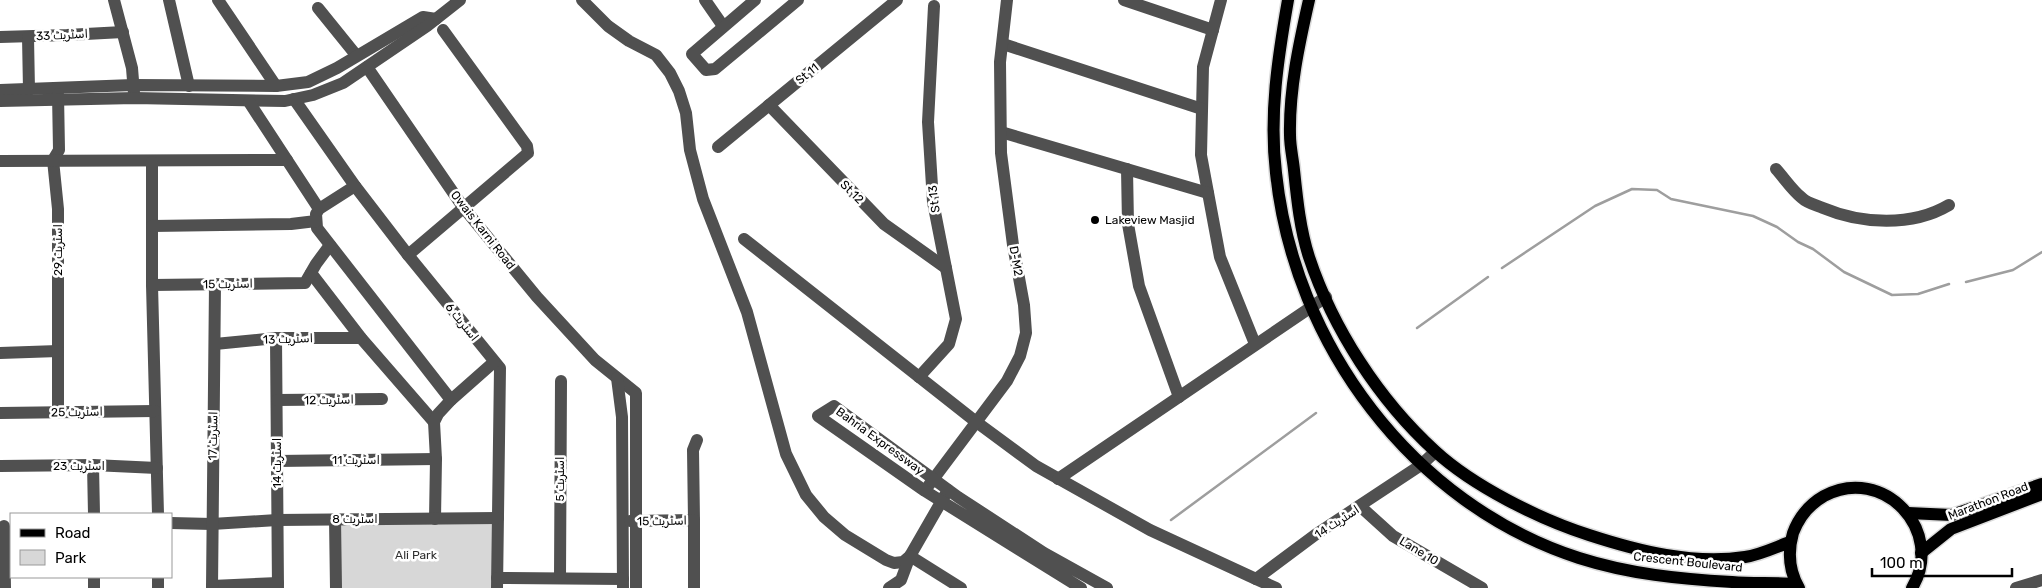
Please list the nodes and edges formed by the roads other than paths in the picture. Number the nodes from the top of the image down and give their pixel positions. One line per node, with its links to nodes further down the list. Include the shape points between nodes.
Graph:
1 (114, 0): 20 (street)
2 (169, 0): 26 (street)
3 (218, 0): 27 (street)
4 (460, 0): 17 (street)
5 (582, 0): 110 (street, via 628,41 656,55 670,73 686,113 690,150 703,200 747,312 786,454 806,495 845,535 886,560 903,562)
6 (706, 0): 18 (street)
7 (755, 0): 18 (street)
8 (798, 0): 18 (street, via 715,69 706,70 692,54)
9 (897, 0): 35 (street, St 11)
10 (1008, 0): 23 (street, D-M2)
11 (1124, 0): 19 (street)
12 (1221, 0): 19 (street)
13 (1288, 0): 59 (main road, Crescent Boulevard, via 1274,109 1275,164 1288,241)
14 (1307, 1): 58 (main road, Crescent Boulevard, via 1295,69 1290,136 1297,198 1309,255)
15 (934, 6): 54 (street, St 13, via 928,122 933,202)
16 (318, 8): 24 (street)
17 (440, 25): 24 (street, via 423,17); 25 (street); 48 (street, via 527,146 528,153)
18 (723, 26)
19 (1213, 30): 36 (street, via 1203,68)
20 (123, 32): 22 (street, اسٹریٹ 33); 30 (street)
21 (0, 37): 22 (street, اسٹریٹ 33)
22 (28, 37): 29 (street)
23 (1003, 44): 36 (street); 37 (street, D-M2, via 1000,62)
24 (356, 55): 27 (street, via 308,82)
25 (367, 67): 32 (street, via 343,83); 48 (street, Owais Karni Road)
26 (189, 86): 27 (street); 30 (street)
27 (276, 86)
28 (0, 90): 29 (street)
29 (29, 90): 31 (street)
30 (134, 92): 31 (street); 34 (street)
31 (58, 95): 33 (street); 39 (street, اسٹریٹ 29, via 59,150)
32 (294, 99): 34 (street); 45 (street, اسٹریٹ 6)
33 (0, 101)
34 (249, 102): 40 (street)
35 (768, 105): 38 (street, St 11); 54 (street, St 12, via 884,224)
36 (1202, 109): 46 (street, via 1201,155)
37 (1001, 132): 43 (street); 78 (street, D-M2, via 1001,153 1026,333 1020,356 1007,381)
38 (718, 147)
39 (53, 160): 41 (street); 42 (street); 64 (street, اسٹریٹ 29, via 58,209)
40 (287, 160): 42 (street); 49 (street)
41 (0, 161)
42 (152, 162): 50 (street)
43 (1127, 169): 46 (street); 70 (street, via 1128,224 1139,286)
44 (1776, 169): 47 (street, via 1803,199 1828,210 1868,220 1935,214)
45 (355, 186): 49 (street); 53 (street, اسٹریٹ 6)
46 (1208, 193): 63 (street, via 1220,257)
47 (1949, 205)
48 (463, 207): 53 (street); 68 (street, Owais Karni Road, via 537,297 595,360)
49 (318, 215): 50 (street, via 291,224); 52 (street, via 317,228)
50 (152, 226): 57 (street)
51 (744, 239): 67 (street)
52 (330, 245): 55 (street); 73 (street)
53 (408, 255): 66 (street, اسٹریٹ 6)
54 (946, 268): 67 (street, St 13, via 956,318 949,344)
55 (308, 278): 56 (street, اسٹریٹ 15); 61 (street)
56 (214, 284): 57 (street, اسٹریٹ 15); 62 (street, اسٹریٹ 17)
57 (152, 285): 74 (street)
58 (1326, 297): 59 (street); 80 (main road, Crescent Boulevard, via 1377,387)
59 (1310, 306): 63 (street); 84 (main road, Crescent Boulevard, via 1334,355 1357,390)
60 (276, 338): 61 (street, اسٹریٹ 13); 62 (street, اسٹریٹ 13); 72 (street, اسٹریٹ 14)
61 (362, 338): 77 (street)
62 (214, 344): 106 (street, اسٹریٹ 17)
63 (1255, 344): 70 (street)
64 (58, 351): 65 (street); 75 (street, اسٹریٹ 29)
65 (0, 353)
66 (494, 362): 73 (street); 98 (street, اسٹریٹ 6, via 500,368)
67 (919, 377): 78 (street)
68 (617, 378): 103 (street, via 622,417); 104 (street, Owais Karni Road, via 636,393)
69 (560, 381): 111 (street, اسٹریٹ 5)
70 (1179, 397): 88 (street)
71 (382, 399): 72 (street, اسٹریٹ 12)
72 (277, 400): 82 (street, اسٹریٹ 14)
73 (451, 400): 77 (street)
74 (155, 411): 75 (street, اسٹریٹ 25); 86 (street)
75 (58, 412): 76 (street, اسٹریٹ 25)
76 (0, 413)
77 (434, 422): 81 (street)
78 (975, 422): 87 (street, D-M2); 88 (street)
79 (697, 440): 102 (street, via 693,450)
80 (1436, 452): 84 (street, اسٹریٹ 14); 108 (main road, Crescent Boulevard, via 1497,494 1533,513 1627,547 1669,556 1717,558 1744,557)
81 (436, 459): 82 (street, اسٹریٹ 11); 101 (street)
82 (277, 461): 100 (street, اسٹریٹ 14)
83 (93, 465): 85 (street, اسٹریٹ 23); 86 (street, اسٹریٹ 23); 95 (street)
84 (1421, 465): 94 (street, اسٹریٹ 14); 117 (main road, Crescent Boulevard, via 1493,518 1546,546 1578,557 1652,575)
85 (0, 466)
86 (157, 468): 96 (street)
87 (933, 479): 90 (street, Bahria Expressway); 91 (street, D-M2); 91 (street, Bahria Expressway, via 834,406 818,416)
88 (1058, 479): 112 (street, via 1150,530)
89 (2042, 484): 97 (main road, Marathon Road, via 1952,515)
90 (948, 490): 93 (street); 126 (street, Bahria Expressway, via 1044,553)
91 (925, 491): 93 (street, Bahria Expressway)
92 (2042, 494): 109 (main road, Marathon Road, via 1951,529)
93 (941, 501): 110 (street); 125 (street, Bahria Expressway)
94 (1361, 507): 112 (street, اسٹریٹ 14); 128 (street, Lane 10, via 1393,536)
95 (94, 513)
96 (158, 513)
97 (1908, 513): 108 (main road, via 1881,493 1865,488 1848,488 1817,500 1804,512); 109 (main road, via 1918,532)
98 (498, 518): 101 (street, اسٹریٹ 8); 114 (street, اسٹریٹ 6)
99 (335, 519): 100 (street, اسٹریٹ 8); 101 (street, اسٹریٹ 8); 120 (street)
100 (277, 520): 106 (street, اسٹریٹ 8); 116 (street, اسٹریٹ 14)
101 (435, 520)
102 (694, 520): 104 (street, اسٹریٹ 15); 122 (street, اسٹریٹ 15)
103 (622, 521): 104 (street, اسٹریٹ 15); 115 (street)
104 (636, 522): 121 (street, Owais Karni Road)
105 (172, 523): 106 (street, اسٹریٹ 8)
106 (212, 524): 118 (street, اسٹریٹ 17)
107 (5, 526): 119 (street)
108 (1790, 542): 117 (main road, via 1789,556)
109 (1922, 553): 129 (main road, via 1919,574)
110 (910, 556): 123 (street, via 901,580); 124 (street)
111 (560, 578): 114 (street); 115 (street)
112 (1256, 579): 127 (street)
113 (2042, 580): 130 (street)
114 (497, 583)
115 (623, 583)
116 (278, 586): 118 (street)
117 (1798, 586)
118 (212, 587)
119 (5, 588)
120 (336, 588)
121 (636, 588)
122 (694, 588)
123 (889, 588)
124 (961, 588)
125 (1081, 588)
126 (1107, 588)
127 (1276, 588)
128 (1482, 588)
129 (1912, 588)
130 (2016, 588)

